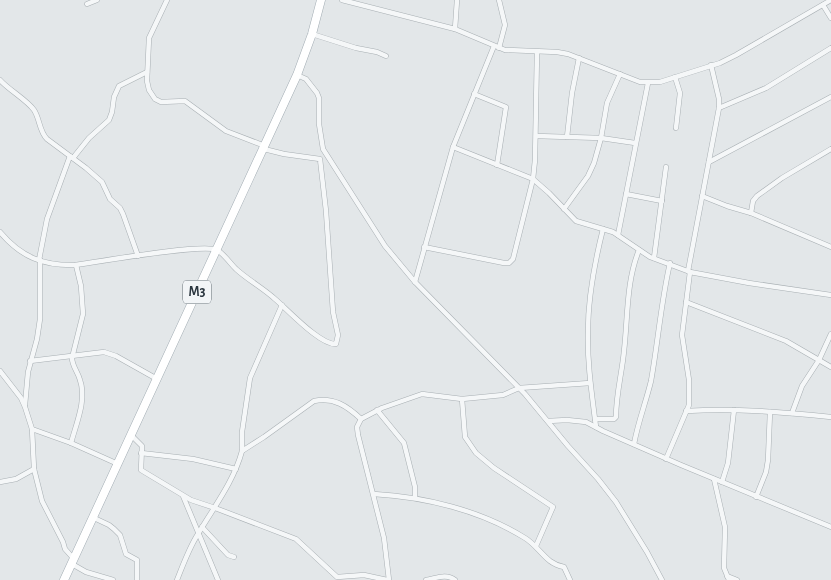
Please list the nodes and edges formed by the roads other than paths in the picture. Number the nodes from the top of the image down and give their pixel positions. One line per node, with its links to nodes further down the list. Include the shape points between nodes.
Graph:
1 (98, 0): 8 (street)
2 (167, 0): 19 (street, via 150,34)
3 (321, 0): 12 (main road, M3)
4 (342, 0): 11 (street)
5 (457, 0): 11 (street)
6 (499, 0): 13 (street, via 505,25)
7 (831, 0): 9 (street)
8 (87, 4)
9 (823, 5): 10 (street); 18 (street, via 744,51)
10 (831, 18)
11 (455, 29): 13 (street)
12 (312, 34): 16 (street); 21 (main road, M3)
13 (497, 47): 15 (street, via 512,52); 25 (street)
14 (831, 48): 27 (street, via 766,88)
15 (537, 52): 17 (street, via 557,52); 29 (street)
16 (386, 56)
17 (579, 58): 20 (street); 30 (street)
18 (711, 66): 22 (street); 27 (street)
19 (147, 72): 34 (street, via 149,90 158,101 185,101 226,131); 36 (street, via 119,86 109,120)
20 (620, 74): 24 (street); 31 (street, via 607,104)
21 (297, 75): 34 (main road, M3); 37 (street, via 306,80 319,98 319,124 323,149)
22 (675, 77): 24 (street); 28 (street, via 680,93)
23 (0, 80): 36 (street, via 33,109 47,139)
24 (648, 83): 32 (street)
25 (474, 94): 33 (street); 40 (street, via 506,107)
26 (831, 97): 39 (street)
27 (719, 108): 39 (street)
28 (676, 128)
29 (536, 136): 30 (street); 42 (street)
30 (567, 137): 31 (street)
31 (601, 138): 32 (street); 46 (street, via 588,176)
32 (635, 143): 43 (street)
33 (453, 147): 40 (street); 51 (street)
34 (264, 148): 38 (street); 53 (main road, M3)
35 (831, 149): 47 (street, via 757,196)
36 (71, 157): 55 (street, via 102,182 110,199 120,208); 57 (street, via 48,219)
37 (328, 158): 38 (street); 61 (street, via 386,246)
38 (320, 159): 64 (street, via 333,312 338,335 336,344 327,342)
39 (709, 162): 44 (street)
40 (497, 165): 42 (street)
41 (666, 167): 45 (street)
42 (532, 179): 46 (street); 51 (street, via 512,261 504,263)
43 (626, 194): 45 (street); 50 (street)
44 (702, 196): 47 (street); 60 (street)
45 (662, 201): 56 (street)
46 (564, 209): 48 (street, via 576,221)
47 (751, 213): 52 (street)
48 (603, 229): 50 (street); 72 (street, via 589,317)
49 (0, 232): 57 (street, via 17,250)
50 (618, 235): 54 (street)
51 (424, 247): 61 (street)
52 (831, 247)
53 (217, 250): 55 (street, via 201,248); 64 (street); 71 (main road, M3)
54 (639, 250): 56 (street); 83 (street, via 628,296 616,417)
55 (138, 256): 59 (street)
56 (654, 258): 58 (street)
57 (40, 260): 59 (street); 68 (street, via 40,319)
58 (670, 263): 60 (street); 89 (street, via 650,383)
59 (76, 265): 66 (street, via 83,314)
60 (689, 271): 62 (street, via 749,284); 63 (street)
61 (415, 282): 73 (street)
62 (831, 295)
63 (686, 302): 67 (street, via 778,337); 78 (street, via 682,336 689,380)
64 (282, 306): 90 (street, via 250,378)
65 (831, 334): 67 (street)
66 (72, 358): 68 (street); 71 (street, via 111,353); 88 (street, via 82,394)
67 (819, 360): 69 (street); 80 (street, via 802,386)
68 (30, 361): 75 (street)
69 (831, 367)
70 (0, 371): 75 (street)
71 (157, 379): 87 (main road, M3)
72 (590, 383): 73 (street); 83 (street)
73 (519, 388): 74 (street, via 503,395); 84 (street)
74 (462, 399): 76 (street, via 422,394); 108 (street, via 465,437 476,453 554,507)
75 (25, 407): 86 (street)
76 (377, 410): 82 (street); 102 (street, via 404,443)
77 (734, 410): 78 (street); 79 (street); 98 (street, via 728,463)
78 (686, 411): 92 (street)
79 (770, 412): 80 (street); 101 (street, via 768,460)
80 (792, 413): 81 (street)
81 (831, 418)
82 (361, 419): 90 (street, via 334,400 314,401); 99 (street, via 358,435)
83 (595, 419): 85 (street)
84 (548, 421): 85 (street, via 582,421); 121 (street, via 616,502)
85 (596, 427): 89 (street)
86 (32, 429): 88 (street); 94 (street)
87 (131, 435): 91 (street, via 142,446); 93 (main road, M3)
88 (71, 443): 93 (street)
89 (634, 444): 92 (street)
90 (242, 451): 95 (street)
91 (142, 453): 95 (street, via 193,459); 100 (street, via 141,470)
92 (666, 459): 96 (street)
93 (118, 464): 104 (main road, M3)
94 (34, 469): 97 (street, via 16,479); 110 (street, via 42,501)
95 (236, 470): 103 (street)
96 (714, 479): 98 (street); 111 (street, via 725,527 724,568)
97 (0, 482)
98 (722, 482): 101 (street)
99 (374, 494): 102 (street); 117 (street, via 384,538)
100 (183, 496): 103 (street); 107 (street)
101 (756, 497): 106 (street)
102 (415, 498): 108 (street, via 474,514)
103 (215, 508): 105 (street); 117 (street, via 299,541 338,577 364,575)
104 (92, 517): 110 (main road, M3); 114 (street, via 109,524 120,536 126,554 137,560)
105 (202, 527): 107 (street); 109 (street, via 228,555)
106 (831, 527)
107 (199, 533): 115 (street); 116 (street)
108 (536, 546): 120 (street, via 552,563 564,567)
109 (234, 557)
110 (73, 562): 112 (main road, M3); 113 (street, via 86,572)
111 (728, 578): 122 (street)
112 (64, 580)
113 (113, 580)
114 (137, 580)
115 (176, 580)
116 (218, 580)
117 (388, 580)
118 (426, 580): 119 (street, via 443,576)
119 (455, 580)
120 (570, 580)
121 (662, 580)
122 (737, 580)

